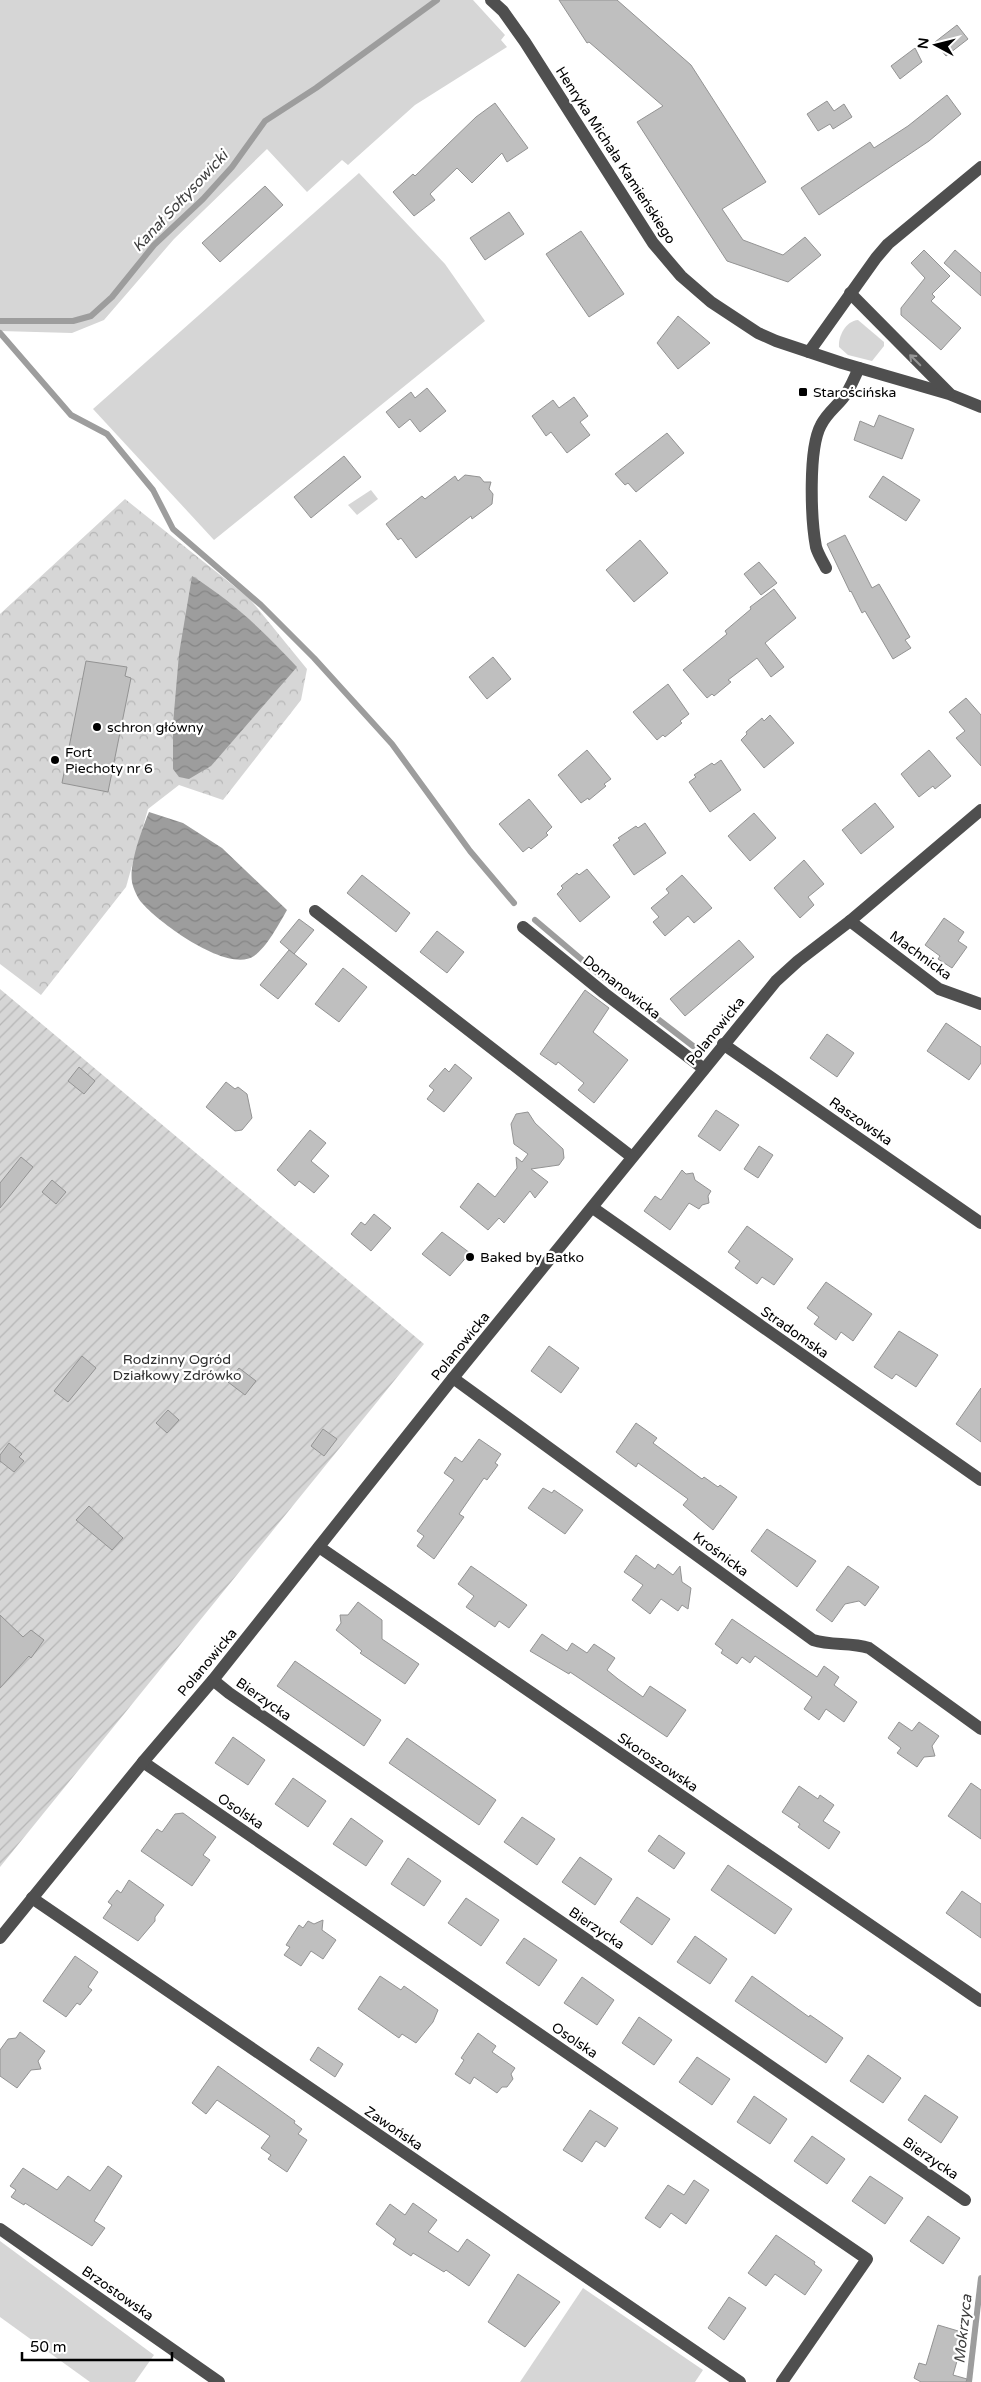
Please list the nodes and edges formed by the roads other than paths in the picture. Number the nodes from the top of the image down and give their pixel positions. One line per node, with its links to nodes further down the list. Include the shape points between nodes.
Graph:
1 (491, 0): 4 (street, Henryka Michała Kamieńskiego, via 503,11 530,50 653,243 681,276 711,302 751,329)
2 (981, 167): 3 (street, via 888,244)
3 (850, 293): 4 (street); 6 (street, one-way to 3)
4 (809, 352): 5 (street, Henryka Michała Kamieńskiego)
5 (859, 368): 6 (street, Henryka Michała Kamieńskiego); 8 (street, via 850,388 828,412 814,448 813,523 817,549)
6 (949, 394): 7 (street, Henryka Michała Kamieńskiego)
7 (981, 407)
8 (826, 568)
9 (981, 810): 11 (street, Polanowicka)
10 (315, 912): 16 (street)
11 (850, 921): 13 (street, Machnicka, via 939,989); 14 (street, Polanowicka, via 776,981)
12 (524, 927): 15 (street, Domanowicka, via 604,994)
13 (981, 1004)
14 (723, 1044): 15 (street, Polanowicka); 18 (street, Raszowska)
15 (704, 1069): 16 (street, Polanowicka)
16 (632, 1157): 17 (street, Polanowicka)
17 (593, 1208): 19 (street, Polanowicka); 20 (street, Stradomska)
18 (981, 1223)
19 (453, 1378): 21 (street, Polanowicka); 23 (street, Krośnicka, via 813,1640 870,1648)
20 (981, 1480)
21 (319, 1547): 22 (street, Polanowicka); 27 (street, Skoroszowska)
22 (213, 1680): 24 (street, Polanowicka); 28 (street, Bierzycka, via 228,1694)
23 (981, 1729)
24 (143, 1762): 25 (street, Polanowicka); 32 (street, Osolska, via 867,2259)
25 (32, 1898): 26 (street, Polanowicka); 31 (street, Zawońska)
26 (0, 1938)
27 (981, 2001)
28 (965, 2200)
29 (0, 2229): 30 (street, Brzostowska)
30 (219, 2382)
31 (740, 2382)
32 (782, 2382)

